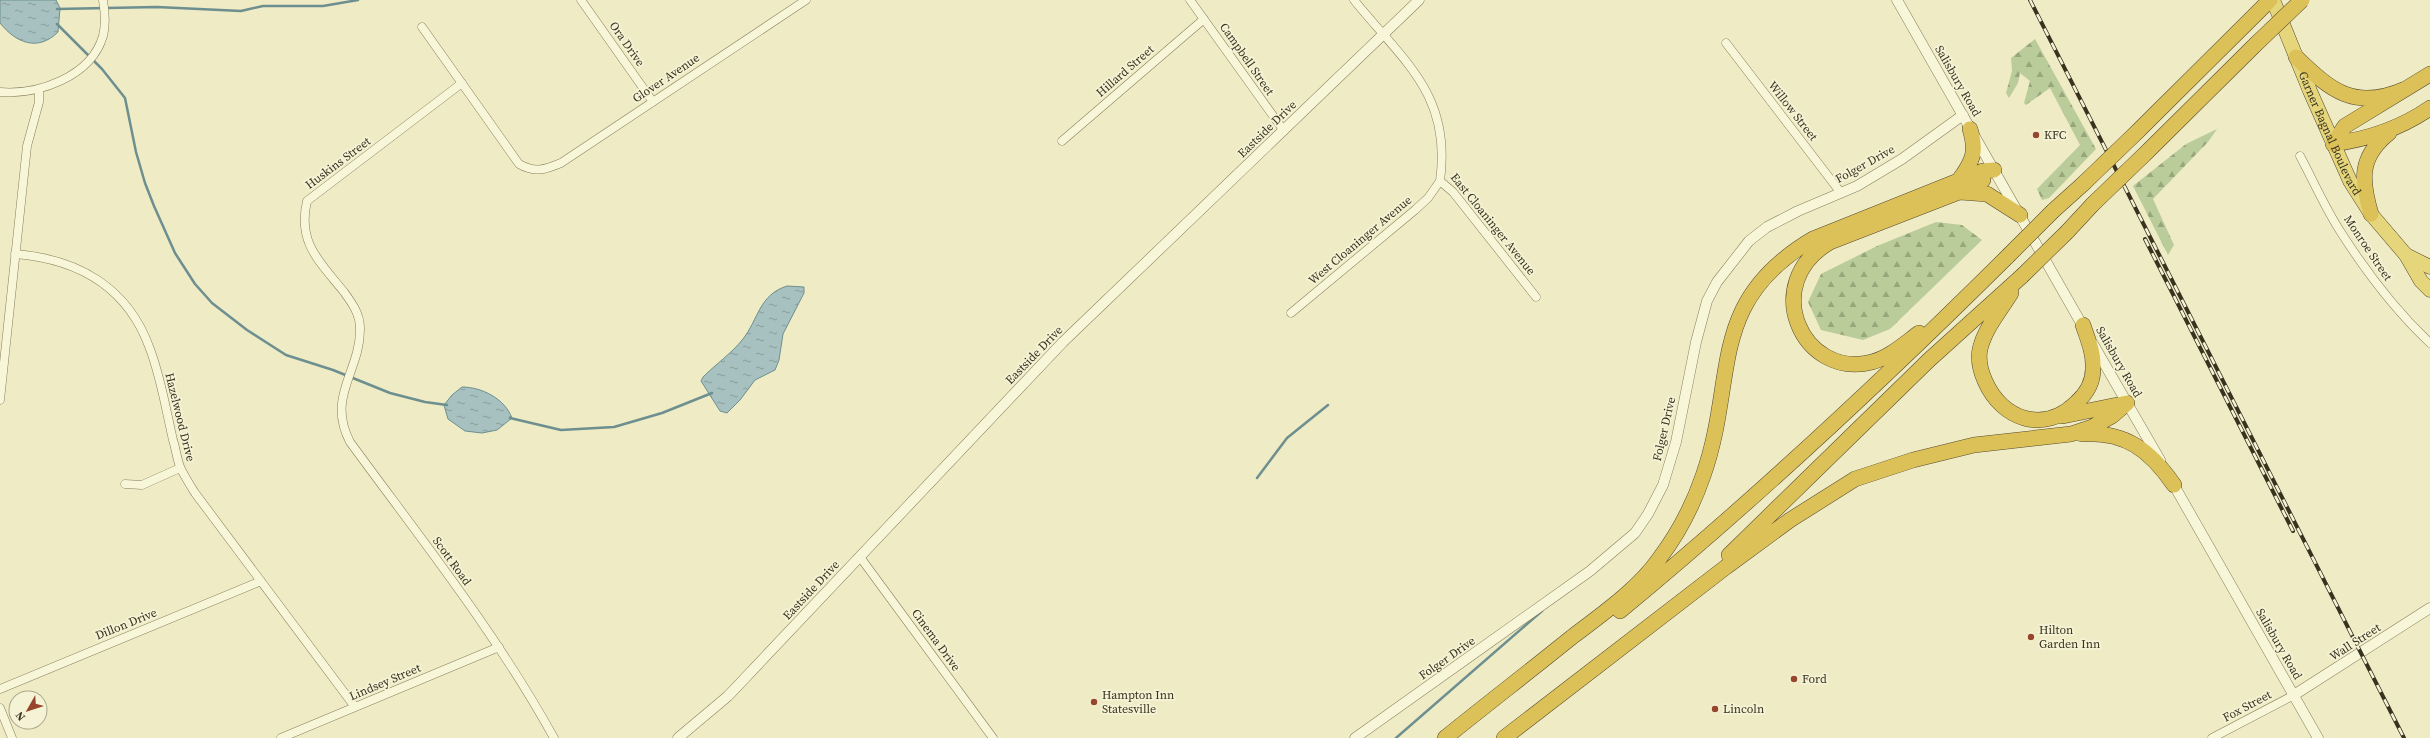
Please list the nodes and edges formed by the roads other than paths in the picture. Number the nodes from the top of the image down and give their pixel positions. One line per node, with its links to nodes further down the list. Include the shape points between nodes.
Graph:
1 (103, 0): 18 (street, via 106,18 104,30 94,54 75,72)
2 (581, 0): 21 (street, Ora Drive)
3 (806, 0): 21 (street, Glover Avenue)
4 (1190, 0): 11 (street, Campbell Street)
5 (1354, 0): 13 (street, East Cloaninger Avenue)
6 (1419, 0): 13 (street, Eastside Drive)
7 (1897, 0): 23 (street, Salisbury Road)
8 (2270, 0): 40 (highway, bridge)
9 (2273, 0): 15 (highway, Garner Bagnal Boulevard)
10 (2302, 0): 39 (highway, bridge)
11 (1204, 18): 26 (street, Campbell Street); 27 (street, Hillard Street)
12 (422, 27): 17 (street)
13 (1382, 35): 26 (street, Eastside Drive); 31 (street, East Cloaninger Avenue, via 1422,82 1434,106 1441,134 1443,157)
14 (1726, 43): 33 (street, Willow Street)
15 (2296, 57): 19 (highway, via 2326,86 2346,96 2368,100 2388,97); 28 (highway, Garner Bagnal Boulevard)
16 (2430, 74): 19 (highway)
17 (462, 83): 21 (street, Glover Avenue, via 519,164 536,171 546,170 560,163); 46 (street, Huskins Street, via 307,201 303,218 305,236 317,259 358,314 359,341)
18 (39, 89): 20 (street); 36 (street, via 39,102 27,146)
19 (2404, 89): 28 (highway, via 2345,126)
20 (0, 92)
21 (653, 102)
22 (2430, 108): 25 (highway)
23 (1963, 115): 24 (street, Salisbury Road); 33 (street, Folger Drive, via 1902,159)
24 (1970, 128): 30 (street, Salisbury Road); 32 (highway, via 1975,145 1971,164)
25 (2392, 130): 28 (highway, via 2364,140); 34 (highway, via 2379,141 2369,156 2364,172 2364,189)
26 (1284, 131): 54 (street, Eastside Drive, via 1063,342)
27 (1062, 141)
28 (2333, 144): 34 (highway, Garner Bagnal Boulevard, via 2350,181)
29 (2300, 156): 45 (street, Monroe Street, via 2342,233 2381,288 2410,324)
30 (1994, 170): 32 (highway, via 1983,171); 35 (street, Salisbury Road)
31 (1440, 180): 42 (street, East Cloaninger Avenue, via 1453,192); 43 (street, West Cloaninger Avenue, via 1428,198 1415,210)
32 (1959, 186): 35 (highway, via 1987,194); 40 (highway, via 1820,248 1812,254 1799,272 1794,292 1794,312 1801,331 1820,351 1831,358 1851,363 1872,362 1890,354); 69 (highway, via 1813,239 1788,254 1767,273 1750,295 1737,321 1703,475 1684,520 1659,560 1613,605)
33 (1841, 193): 68 (street, Folger Drive, via 1767,227 1749,241 1717,282 1707,301 1701,322 1676,442 1663,485 1635,533 1578,580)
34 (2372, 214): 37 (highway, Garner Bagnal Boulevard)
35 (2020, 215): 44 (street, Salisbury Road)
36 (15, 254): 47 (street); 51 (street, Hazelwood Drive, via 42,256 71,264 97,279 120,298 138,322 150,349)
37 (2406, 255): 38 (highway, Garner Bagnal Boulevard); 41 (highway, Garner Bagnal Boulevard, via 2421,282)
38 (2430, 267)
39 (2022, 276): 49 (highway, via 1987,329 1980,350 1981,372 1990,392 2005,408 2020,417 2038,421); 57 (highway, via 1929,360 1777,510)
40 (1986, 278): 69 (highway, via 1802,455 1699,546 1598,630)
41 (2430, 290)
42 (1536, 297)
43 (1291, 313)
44 (2083, 325): 48 (street, Salisbury Road); 49 (highway, via 2091,347 2093,370 2090,384 2083,397)
45 (2430, 343)
46 (342, 398): 58 (street, Scott Road, via 340,414 343,429 350,442)
47 (0, 400)
48 (2127, 403): 49 (highway); 50 (highway, via 2112,416 2092,427); 53 (street, Salisbury Road)
49 (2055, 418)
50 (2071, 434): 53 (highway, via 2096,433 2120,438 2142,449); 57 (highway, via 1974,445 1913,460 1855,479 1790,520)
51 (180, 468): 52 (street, via 142,485); 55 (street, Hazelwood Drive, via 195,493)
52 (125, 484)
53 (2174, 485): 60 (street, Salisbury Road)
54 (860, 557): 66 (street, Eastside Drive, via 728,696); 67 (street, Cinema Drive)
55 (261, 581): 59 (street, Dillon Drive); 61 (street, Hazelwood Drive)
56 (2430, 608): 60 (street, Wall Street)
57 (1662, 616): 70 (highway)
58 (499, 648): 61 (street, Lindsey Street); 65 (street, Scott Road)
59 (0, 689)
60 (2294, 695): 71 (street, Fox Street); 72 (street, Salisbury Road)
61 (355, 707): 64 (street, Lindsey Street)
62 (0, 708): 63 (street)
63 (12, 738)
64 (281, 738)
65 (554, 738)
66 (678, 738)
67 (994, 738)
68 (1356, 738)
69 (1446, 738)
70 (1504, 738)
71 (2212, 738)
72 (2318, 738)

